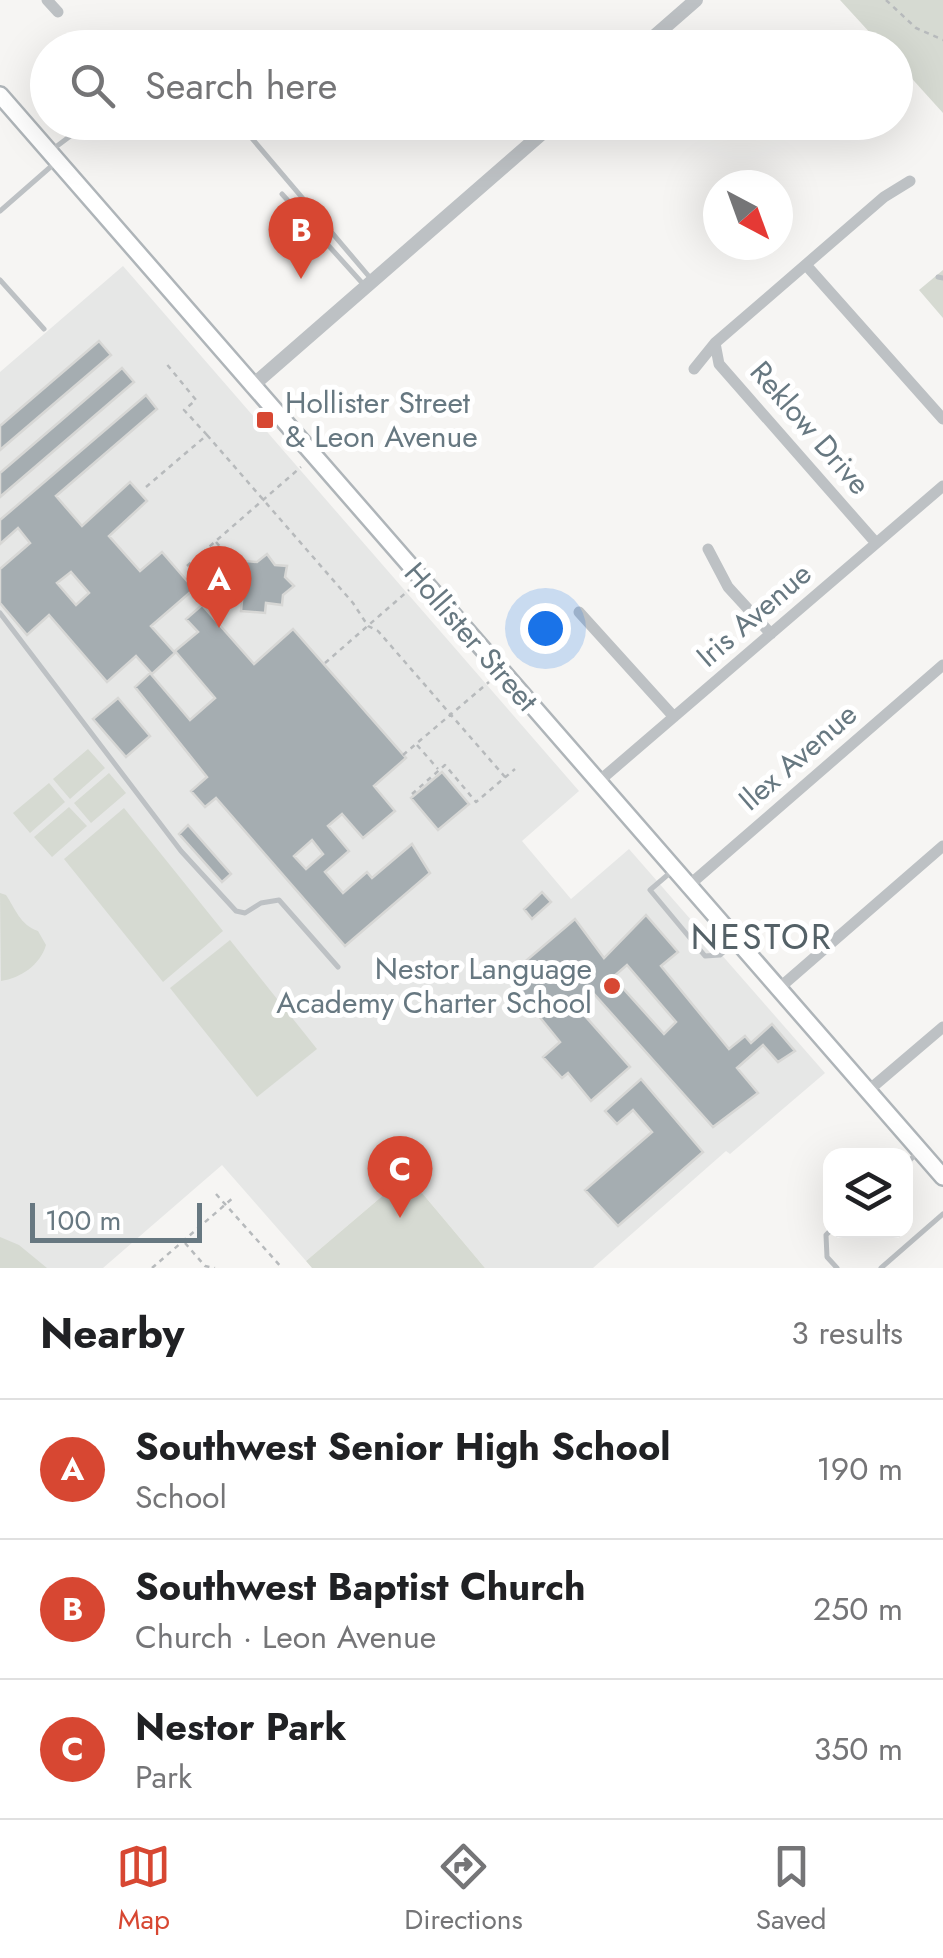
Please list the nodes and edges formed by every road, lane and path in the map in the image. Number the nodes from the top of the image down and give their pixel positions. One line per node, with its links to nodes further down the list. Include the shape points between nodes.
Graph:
1 (47, 0): 4 (street)
2 (696, 0): 5 (street)
3 (886, 0): 6 (path, via 916,28)
4 (58, 12)
5 (662, 30)
6 (943, 40)
7 (0, 96): 8 (main road, Hollister Street)
8 (30, 133)
9 (36, 140): 13 (main road, Hollister Street)
10 (71, 140): 13 (lane)
11 (253, 140): 19 (lane)
12 (534, 140): 19 (street)
13 (51, 159): 16 (lane); 24 (main road, Hollister Street)
14 (910, 180): 17 (street)
15 (282, 194): 19 (lane)
16 (0, 211)
17 (806, 265): 21 (street); 25 (street)
18 (0, 280): 20 (lane)
19 (370, 284): 24 (street)
20 (44, 329)
21 (716, 343): 23 (street); 32 (street, Reklow Drive, via 719,364)
22 (165, 362): 26 (path, via 196,400 184,410)
23 (694, 369)
24 (252, 386): 51 (main road, Hollister Street)
25 (943, 419)
26 (207, 435): 29 (path); 30 (path)
27 (301, 467): 30 (path)
28 (943, 486): 32 (street, Iris Avenue)
29 (146, 488)
30 (264, 500): 31 (path); 39 (path)
31 (215, 541): 34 (path); 35 (path)
32 (876, 543): 40 (street, Iris Avenue)
33 (708, 549): 40 (street, via 728,587)
34 (187, 566)
35 (244, 575)
36 (408, 590): 39 (path)
37 (580, 612): 45 (street)
38 (0, 614): 57 (lane, via 236,911 279,900)
39 (368, 626): 41 (path); 44 (path)
40 (771, 634): 45 (street, Iris Avenue)
41 (325, 663)
42 (943, 665): 55 (street, Ilex Avenue)
43 (489, 682): 44 (path)
44 (450, 714): 46 (path); 50 (path)
45 (674, 718): 51 (street, Iris Avenue)
46 (416, 744): 47 (path); 49 (path)
47 (403, 755)
48 (515, 769): 50 (path)
49 (439, 770): 50 (path, via 445,765 476,802); 52 (path)
50 (505, 777)
51 (598, 782): 54 (main road, Hollister Street)
52 (412, 794)
53 (943, 846): 58 (street)
54 (673, 870): 55 (main road, Hollister Street); 56 (lane, via 650,890 705,956 720,955)
55 (687, 888): 56 (main road, Hollister Street)
56 (735, 942): 58 (main road, Hollister Street)
57 (338, 967)
58 (777, 990): 60 (main road, Hollister Street)
59 (943, 1027): 60 (street)
60 (869, 1090): 61 (main road, Hollister Street)
61 (920, 1150): 62 (lane); 63 (main road, Hollister Street)
62 (913, 1157)
63 (943, 1177)
64 (216, 1194): 66 (path)
65 (234, 1196): 66 (path)
66 (226, 1204): 69 (path); 72 (path)
67 (943, 1214): 74 (lane)
68 (826, 1238): 73 (lane, via 827,1257)
69 (183, 1241): 70 (path); 71 (path, via 204,1266)
70 (152, 1268)
71 (214, 1268)
72 (282, 1268)
73 (837, 1268)
74 (881, 1268)

